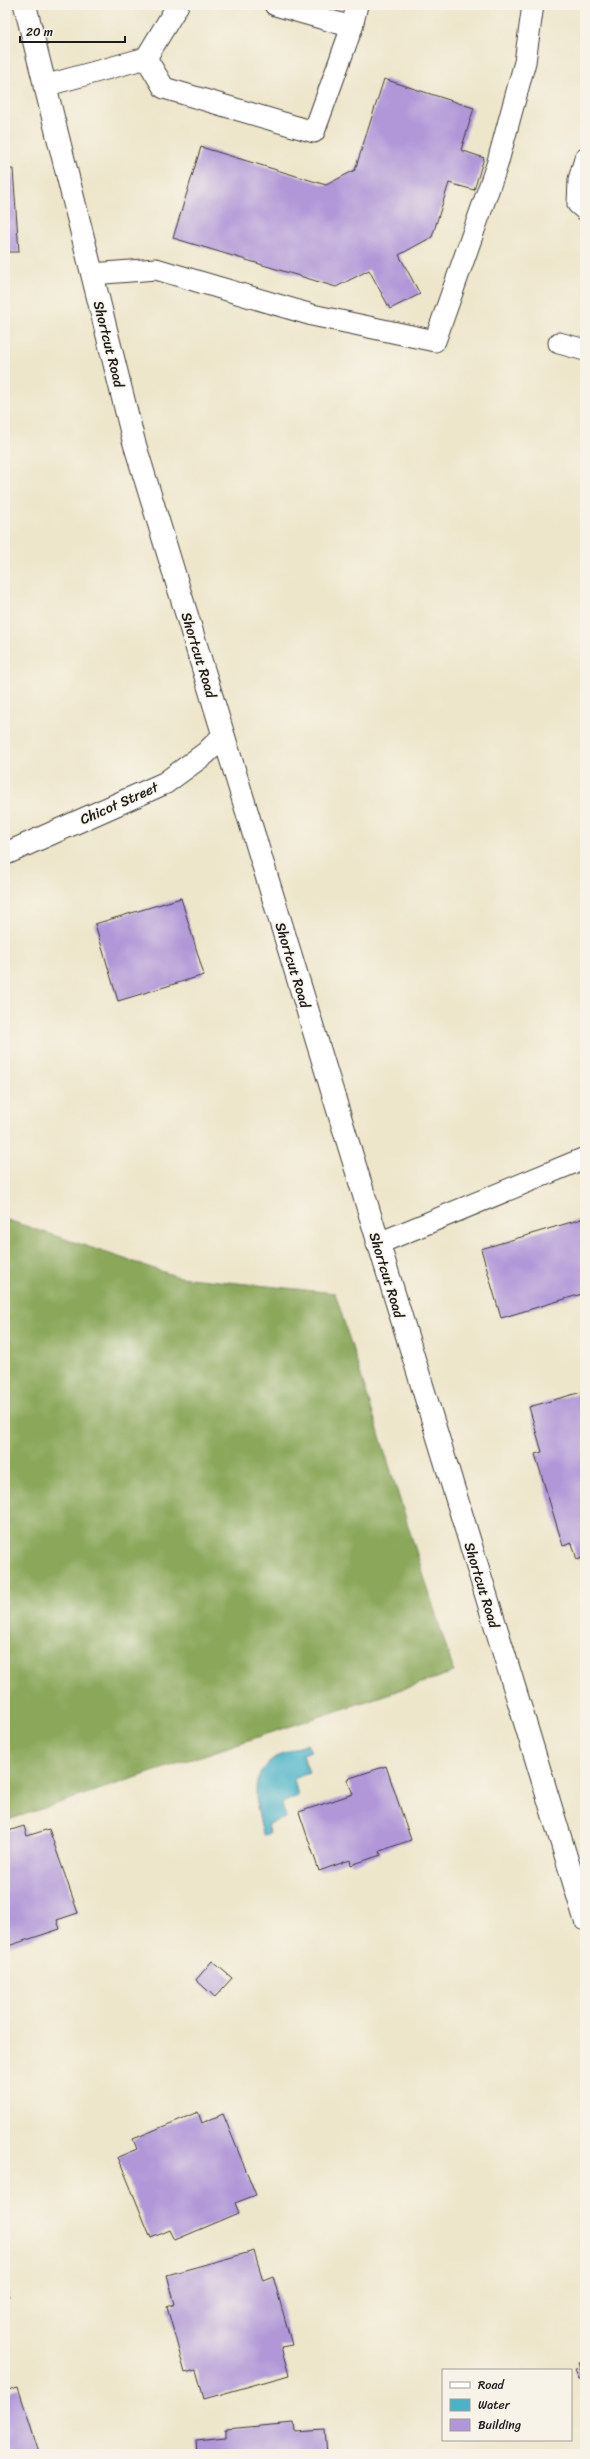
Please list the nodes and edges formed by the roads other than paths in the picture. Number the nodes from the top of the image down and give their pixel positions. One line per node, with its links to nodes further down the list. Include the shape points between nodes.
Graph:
1 (25, 5): 8 (main road, Shortcut Road)
2 (178, 5): 7 (lane)
3 (275, 5): 6 (lane)
4 (357, 5): 6 (lane)
5 (533, 5): 11 (lane, via 525,62 497,164 435,341 312,315 156,269)
6 (352, 27): 7 (lane, via 314,132 164,88)
7 (146, 58): 8 (lane)
8 (44, 86): 11 (main road, Shortcut Road)
9 (585, 159): 10 (lane, via 579,180 578,204)
10 (585, 210)
11 (92, 274): 14 (main road, Shortcut Road, via 134,442)
12 (559, 343): 13 (lane)
13 (585, 350)
14 (223, 736): 15 (main road, Chicot Street, via 206,753 165,783); 17 (main road, Shortcut Road)
15 (5, 854)
16 (585, 1158): 17 (lane)
17 (377, 1244): 18 (main road, Shortcut Road)
18 (585, 1919)

